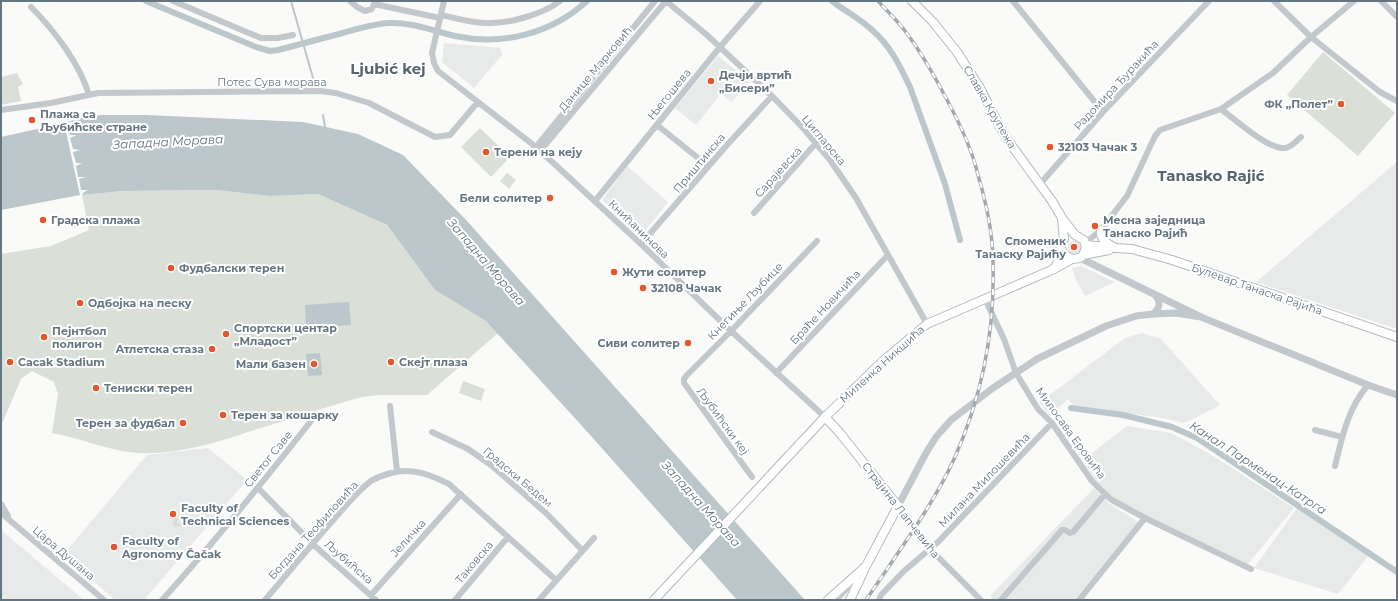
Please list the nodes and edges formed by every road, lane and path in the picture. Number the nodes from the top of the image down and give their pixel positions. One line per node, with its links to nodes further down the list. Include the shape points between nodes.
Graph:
1 (173, 1): 18 (street, via 261,38)
2 (350, 1): 13 (street, via 365,11 372,8)
3 (444, 1): 16 (street)
4 (560, 1): 16 (street, via 544,11 501,22 477,22)
5 (655, 1): 31 (street, Данице Марковић)
6 (666, 1): 20 (street, Цигларска); 31 (street, Данице Марковић)
7 (760, 1): 20 (street, Његошева)
8 (912, 1): 33 (main road, Славка Крупежа, via 943,33 957,52 1002,130)
9 (1209, 1): 27 (street, Радомира Ђуракића)
10 (1274, 1): 19 (street)
11 (1354, 1): 19 (street)
12 (1381, 1): 17 (street)
13 (374, 2): 16 (street)
14 (1017, 2): 27 (street)
15 (31, 7): 21 (street, via 48,24 64,47 85,81)
16 (440, 16): 24 (street, Книћанинова, via 432,53 434,63 438,71)
17 (1397, 17)
18 (293, 35)
19 (1311, 37): 23 (street, via 1380,92); 25 (street, via 1272,73)
20 (720, 47): 22 (street, Цигларска); 28 (street, Његошева)
21 (89, 94): 24 (street, Потес Сува морава, via 320,91 369,103 436,137 450,135); 26 (street, Потес Сува морава, via 51,103)
22 (772, 96): 30 (street, Цигларска); 32 (street, Приштинска)
23 (1397, 101)
24 (478, 103): 31 (street, Книћанинова)
25 (1221, 108): 29 (street, via 1245,128 1281,148 1290,147); 37 (street, via 1160,130 1127,196)
26 (1, 110)
27 (1103, 112): 33 (street, Радомира Ђуракића)
28 (657, 125): 32 (street); 34 (street, Његошева)
29 (1301, 137)
30 (816, 143): 35 (street, Сарајевска); 45 (street, Цигларска, via 856,198)
31 (538, 149): 34 (street, Книћанинова)
32 (708, 166): 41 (street, Приштинска)
33 (1040, 184): 36 (main road, Славка Крупежа)
34 (596, 201): 41 (street, Книћанинова)
35 (754, 214)
36 (1062, 218): 38 (main road, Славка Крупежа); 39 (main road)
37 (1101, 230): 42 (street); 44 (main road, via 1101,237)
38 (1076, 235): 39 (main road); 42 (main road, via 1081,237)
39 (1064, 239): 43 (main road)
40 (817, 241): 53 (street, Кнегиње Љубице)
41 (641, 244): 53 (street, Книћанинова)
42 (1085, 244): 44 (main road, Булевар Танаска Рајића); 46 (main road, via 1086,248)
43 (1061, 248): 46 (main road, via 1063,254); 47 (main road)
44 (1116, 248): 46 (main road, Миленка Никшића); 54 (main road, Булевар Танаска Рајића, via 1132,249 1172,260)
45 (888, 255): 52 (street, Цигларска); 55 (street, Браће Новичића)
46 (1078, 257): 47 (main road, Миленка Никшића); 48 (street)
47 (1054, 269): 49 (main road, Миленка Никшића)
48 (1156, 296): 50 (street, via 1159,305); 51 (street)
49 (985, 299): 52 (main road, Миленка Никшића); 56 (street, Милосава Еровића)
50 (1153, 314): 51 (street); 56 (street, via 1136,316 1106,326 1052,351)
51 (1201, 317): 58 (street)
52 (927, 324): 61 (main road, Миленка Никшића, via 884,360)
53 (731, 331): 55 (street, Книћанинова); 57 (street, Кнегиње Љубице)
54 (1397, 336)
55 (776, 373): 61 (street, Книћанинова)
56 (1016, 373): 63 (street, Милосава Еровића, via 1038,409); 74 (street, via 951,420 926,453)
57 (686, 375): 69 (street, Љубићски кеј, via 684,383)
58 (1368, 385): 59 (street); 66 (street, via 1351,410)
59 (1397, 395)
60 (390, 406): 68 (street)
61 (825, 417): 74 (main road, Страјина Лапчевића); 93 (main road, Миленка Никшића)
62 (311, 421): 70 (street, Светог Саве)
63 (1052, 423): 72 (street, Милосава Еровића, via 1092,481); 81 (street, Милана Милошевића)
64 (1315, 430): 66 (street)
65 (432, 432): 82 (street, Градски Бедем, via 468,449 491,466 547,514)
66 (1342, 437): 67 (street)
67 (1335, 466)
68 (397, 471): 71 (street, Богдана Теофиловића, via 424,473 449,484); 80 (street, Богдана Теофиловића, via 371,481 361,489)
69 (752, 477)
70 (258, 488): 80 (street, Љубићска); 88 (street, Светог Саве)
71 (460, 494): 78 (street, Богдана Теофиловића); 86 (street, Јеличка)
72 (1105, 494): 76 (street, Милосава Еровића); 99 (street, via 1073,532 1062,530)
73 (1, 504): 77 (street, Цара Душана)
74 (898, 506): 81 (street, Страјина Лапчевића); 85 (main road)
75 (1, 513): 77 (street, Цара Душана)
76 (1145, 518): 83 (street, Милосава Еровића); 100 (street)
77 (11, 520): 87 (street, Цара Душана)
78 (508, 537): 84 (street, Богдана Теофиловића); 91 (street, Таковска)
79 (594, 538): 82 (street)
80 (313, 543): 86 (street, Љубићска); 89 (street, Богдана Теофиловића)
81 (930, 549): 97 (street, Милана Милошевића, via 904,571); 98 (street, Страјина Лапчевића)
82 (582, 550): 84 (street)
83 (1250, 569)
84 (556, 580): 92 (street)
85 (856, 580): 94 (main road); 95 (street); 96 (main road)
86 (370, 595): 90 (street, Љубићска)
87 (104, 600)
88 (162, 600)
89 (265, 600)
90 (376, 600)
91 (455, 600)
92 (539, 600)
93 (654, 600)
94 (828, 600)
95 (837, 600)
96 (850, 600)
97 (879, 600)
98 (981, 600)
99 (1001, 600)
100 (1079, 600)

